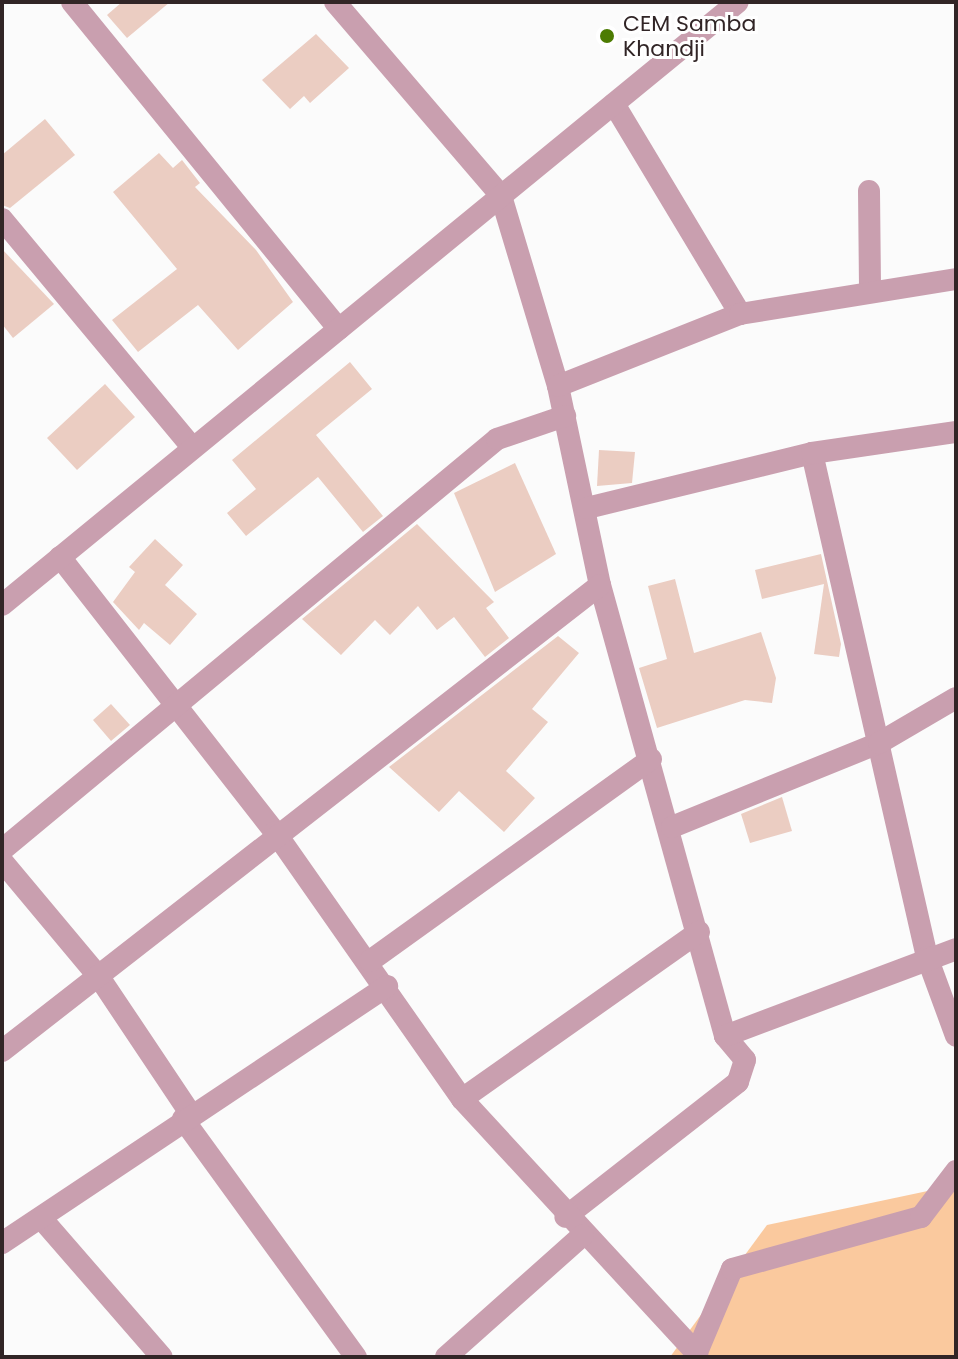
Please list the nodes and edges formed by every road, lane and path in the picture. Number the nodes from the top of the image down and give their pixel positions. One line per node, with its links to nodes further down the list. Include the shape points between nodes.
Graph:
1 (72, 2): 11 (street)
2 (335, 2): 6 (street)
3 (738, 2): 4 (street)
4 (614, 104): 6 (street); 10 (street)
5 (869, 191): 9 (street)
6 (501, 196): 11 (street); 12 (street)
7 (2, 219): 15 (street)
8 (956, 279): 9 (street)
9 (870, 292): 10 (street)
10 (740, 314): 12 (street)
11 (339, 329): 15 (street)
12 (558, 386): 13 (street)
13 (565, 416): 17 (street); 22 (street, via 497,439)
14 (956, 432): 16 (street)
15 (193, 448): 18 (street)
16 (812, 453): 17 (street); 23 (street)
17 (587, 508): 19 (street)
18 (60, 557): 20 (street); 22 (street)
19 (600, 585): 24 (street); 26 (street)
20 (6, 594)
21 (956, 698): 23 (street)
22 (173, 706): 26 (street); 27 (street)
23 (879, 743): 25 (street); 30 (street)
24 (651, 759): 25 (street); 31 (street)
25 (672, 827): 28 (street)
26 (275, 832): 31 (street); 32 (street)
27 (3, 851): 32 (street)
28 (699, 932): 34 (street); 37 (street)
29 (956, 949): 30 (street)
30 (927, 957): 34 (street); 35 (street)
31 (370, 961): 33 (street)
32 (99, 977): 36 (street); 38 (street)
33 (387, 986): 37 (street); 38 (street)
34 (725, 1036): 40 (street, via 745,1060 738,1082)
35 (956, 1036)
36 (2, 1051)
37 (462, 1099): 40 (street)
38 (186, 1116): 41 (street); 46 (street)
39 (956, 1171): 44 (street, via 921,1217 732,1269)
40 (565, 1217): 42 (street)
41 (41, 1218): 43 (street); 45 (street)
42 (583, 1235): 44 (street); 47 (street)
43 (2, 1243)
44 (696, 1356)
45 (162, 1357)
46 (356, 1357)
47 (446, 1357)

